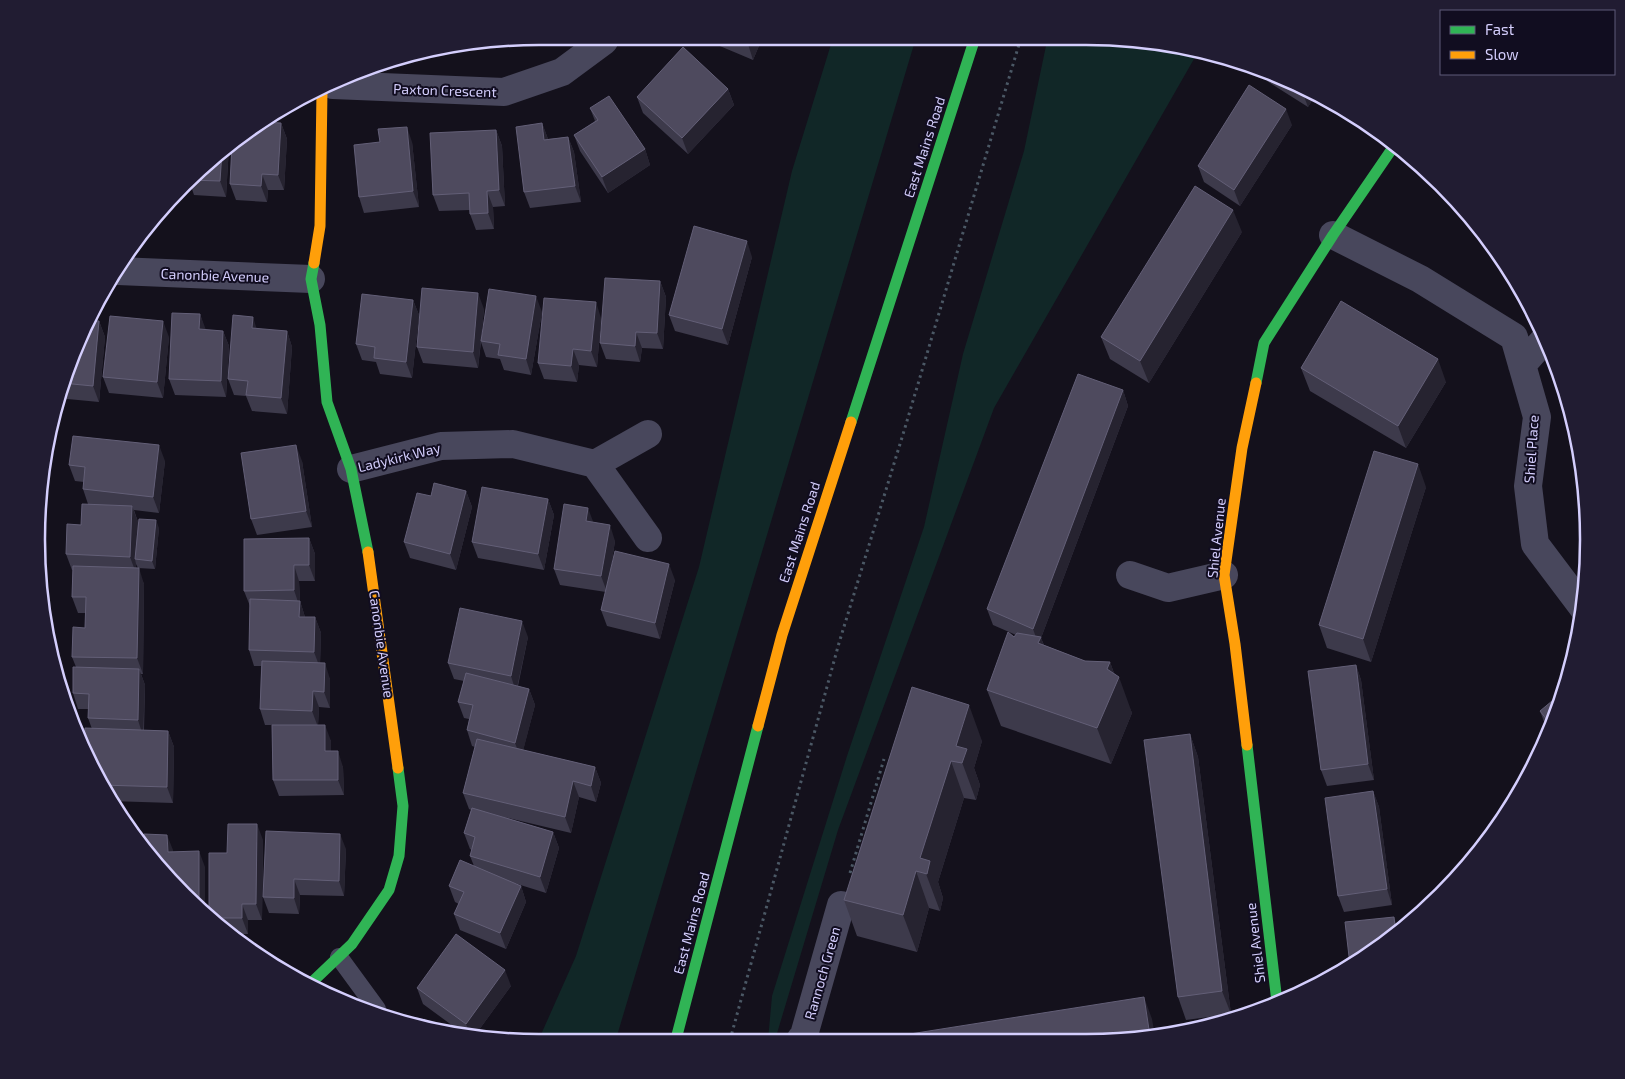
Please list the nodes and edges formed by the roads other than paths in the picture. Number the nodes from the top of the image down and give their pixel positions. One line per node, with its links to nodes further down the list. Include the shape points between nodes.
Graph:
1 (599, 45): 3 (street, Paxton Crescent, via 562,72 504,92)
2 (973, 45): 23 (street, East Mains Road, via 782,635)
3 (344, 85)
4 (322, 96): 8 (street, Canonbie Avenue, via 320,226)
5 (1391, 150): 6 (street, Shiel Avenue)
6 (1334, 235): 10 (street, Shiel Place, via 1420,279 1514,338); 16 (street, Shiel Avenue, via 1264,343 1242,448)
7 (124, 271): 8 (street, Canonbie Avenue)
8 (311, 278): 13 (street, Canonbie Avenue, via 320,325 327,402)
9 (1540, 345): 10 (street)
10 (1522, 365): 17 (street, Shiel Place, via 1537,417 1528,486 1535,544)
11 (648, 434): 12 (street)
12 (595, 464): 13 (street, Ladykirk Way, via 513,444 441,446); 14 (street)
13 (351, 469): 19 (street, Canonbie Avenue, via 372,568 403,806 400,856 390,890)
14 (648, 538)
15 (1130, 575): 16 (street, via 1168,588)
16 (1224, 575): 21 (street, Shiel Avenue)
17 (1576, 599)
18 (841, 905): 24 (street, Rannoch Green)
19 (339, 957): 20 (street, Canonbie Avenue); 22 (lane)
20 (315, 980)
21 (1276, 995)
22 (374, 1005)
23 (677, 1034)
24 (804, 1034)

